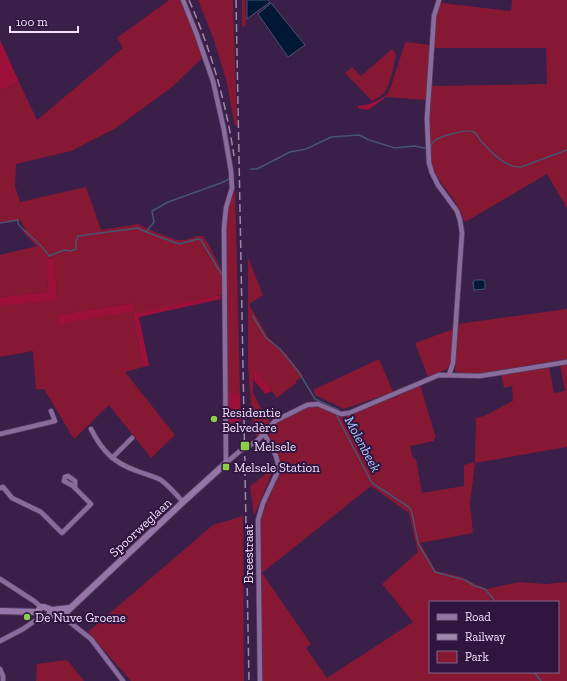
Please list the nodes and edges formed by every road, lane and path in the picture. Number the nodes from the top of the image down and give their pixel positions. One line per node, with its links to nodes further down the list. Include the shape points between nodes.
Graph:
1 (183, 0): 11 (street, via 198,35 212,81 224,130 232,182 224,216)
2 (439, 0): 4 (street, via 434,16 427,119 429,163 438,185 457,211 462,233 453,363)
3 (567, 362): 4 (street, Spoorweglaan, via 480,376)
4 (449, 375): 8 (street, Spoorweglaan, via 431,378 349,413 341,414 318,404 307,405 275,421)
5 (51, 411): 7 (street, via 55,421)
6 (91, 429): 10 (street)
7 (0, 434)
8 (264, 434): 11 (street, Spoorweglaan); 25 (street, Breestraat, via 279,466 258,520)
9 (132, 438): 10 (street)
10 (112, 458): 14 (street, via 129,468 159,479)
11 (226, 463): 14 (street, Spoorweglaan)
12 (0, 488): 13 (street, via 3,487 12,498 41,512 62,533 91,504)
13 (75, 488)
14 (183, 502): 16 (street, Spoorweglaan)
15 (0, 579): 19 (street, via 34,601)
16 (70, 608): 18 (street); 20 (street, Spoorweglaan)
17 (0, 611): 19 (street)
18 (50, 612): 19 (street, via 47,608); 19 (street, via 49,618 45,620); 20 (street)
19 (39, 613): 21 (street, via 23,629)
20 (62, 616): 24 (street, via 90,638)
21 (0, 641)
22 (0, 669): 23 (street)
23 (3, 681)
24 (123, 681)
25 (260, 681)

